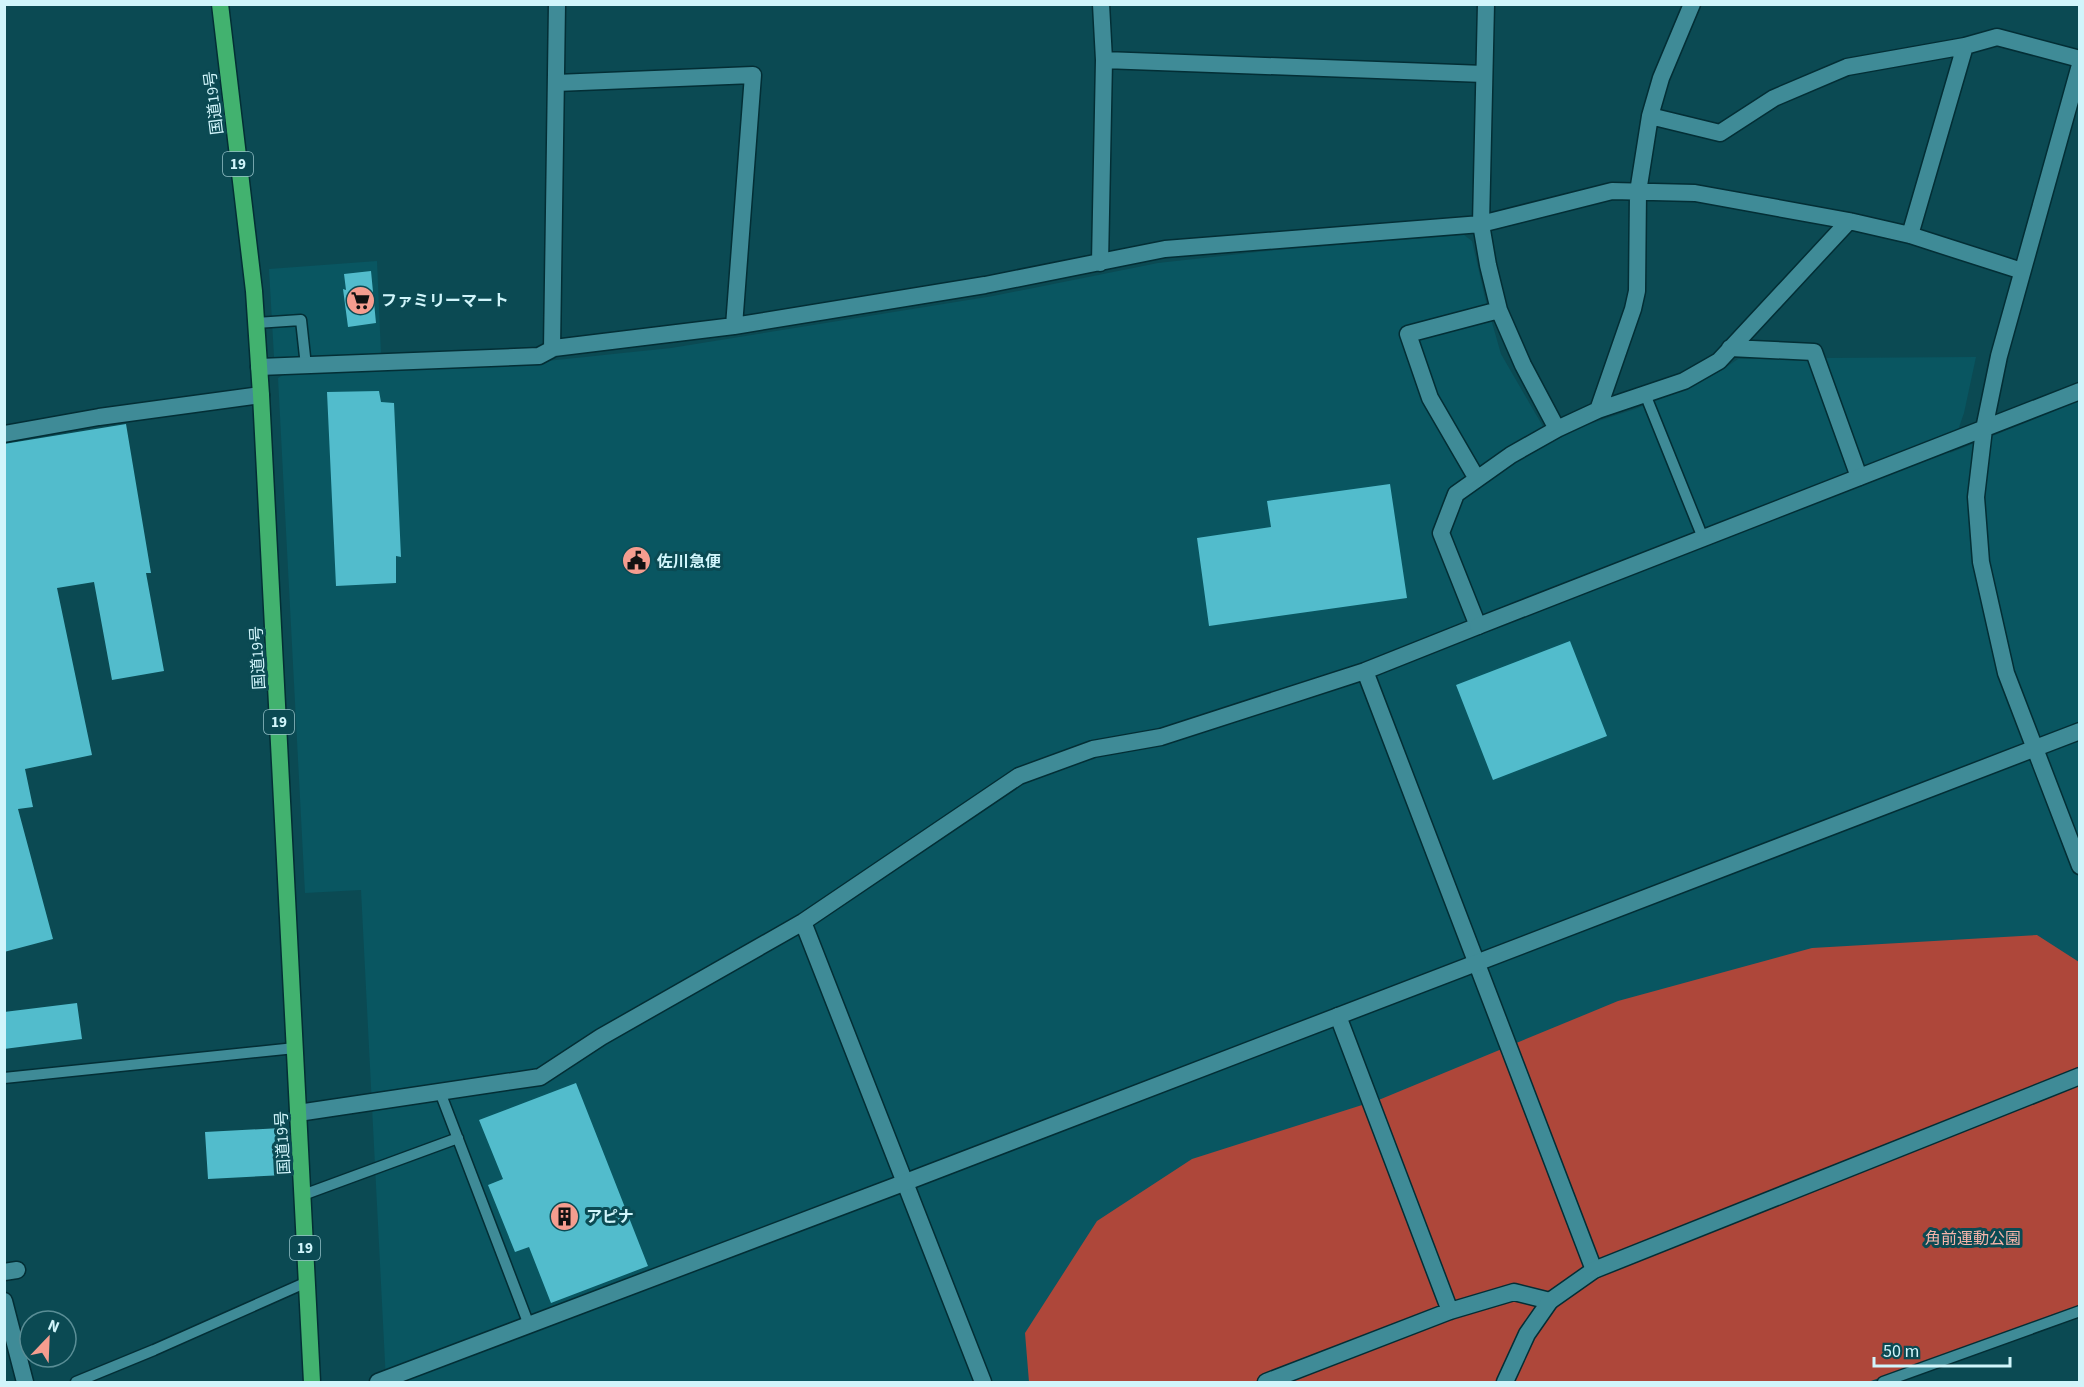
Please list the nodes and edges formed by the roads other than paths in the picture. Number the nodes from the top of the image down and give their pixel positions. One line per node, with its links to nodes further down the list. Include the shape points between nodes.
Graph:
1 (220, 4): 20 (highway, 国道19号 / 19)
2 (556, 4): 11 (street)
3 (1101, 4): 8 (street)
4 (1486, 4): 10 (street)
5 (1692, 4): 12 (street, via 1660,78)
6 (1965, 46): 7 (street, via 1997,37); 12 (street, via 1847,67 1774,98 1720,133); 16 (street)
7 (2079, 59)
8 (1104, 60): 10 (street); 17 (street)
9 (2079, 65): 18 (street)
10 (1484, 74): 15 (street)
11 (556, 83): 21 (street, via 753,75); 23 (street)
12 (1650, 116): 13 (street)
13 (1638, 192): 14 (street, via 1695,193); 15 (street, via 1612,191); 29 (street, via 1637,291)
14 (1849, 221): 16 (street); 22 (street)
15 (1481, 224): 17 (street, via 1165,249); 19 (street)
16 (1910, 235): 18 (street)
17 (1101, 263): 21 (street)
18 (2022, 271): 31 (street)
19 (1499, 310): 30 (street); 34 (street, via 1408,334 1430,398)
20 (256, 323): 24 (lane, via 301,320); 25 (highway, 国道19号 / 19)
21 (734, 326): 23 (street)
22 (1730, 348): 27 (street, via 1719,361 1684,381); 33 (street, via 1814,352)
23 (552, 349): 24 (street, via 539,356)
24 (306, 366): 25 (street)
25 (259, 367): 28 (highway, 国道19号 / 19)
26 (2079, 391): 31 (street)
27 (1645, 394): 29 (street); 35 (lane)
28 (261, 395): 32 (street); 44 (highway, 国道19号 / 19)
29 (1598, 410): 30 (street)
30 (1557, 429): 34 (street)
31 (1984, 429): 33 (street); 39 (street, via 1976,497 1981,562 2006,672)
32 (4, 434)
33 (1860, 477): 35 (street)
34 (1476, 479): 36 (street, via 1456,494 1441,533)
35 (1703, 538): 36 (street)
36 (1478, 626): 37 (street)
37 (1365, 671): 41 (street, via 1161,737 1093,749 1019,776); 42 (street)
38 (2079, 731): 39 (street)
39 (2034, 749): 40 (street); 42 (street)
40 (2079, 866)
41 (803, 922): 47 (street, via 601,1037 540,1077); 50 (street)
42 (1477, 963): 43 (street); 52 (street)
43 (1338, 1016): 50 (street); 56 (street)
44 (294, 1048): 46 (lane); 48 (highway, 国道19号 / 19)
45 (2079, 1076): 52 (street)
46 (4, 1078)
47 (440, 1092): 48 (street); 49 (lane)
48 (298, 1113): 51 (highway, 国道19号 / 19)
49 (458, 1138): 51 (lane); 58 (lane)
50 (906, 1182): 58 (street); 63 (street)
51 (303, 1195): 53 (highway, 国道19号 / 19)
52 (1594, 1270): 55 (street)
53 (307, 1282): 60 (lane); 61 (highway, 国道19号 / 19)
54 (4, 1301): 59 (street)
55 (1550, 1301): 56 (street, via 1514,1292); 65 (street, via 1527,1334)
56 (1450, 1311): 64 (street)
57 (2079, 1311): 66 (lane)
58 (529, 1325): 62 (street)
59 (25, 1383)
60 (76, 1383)
61 (312, 1383)
62 (378, 1383)
63 (983, 1383)
64 (1266, 1383)
65 (1504, 1383)
66 (1883, 1383)

